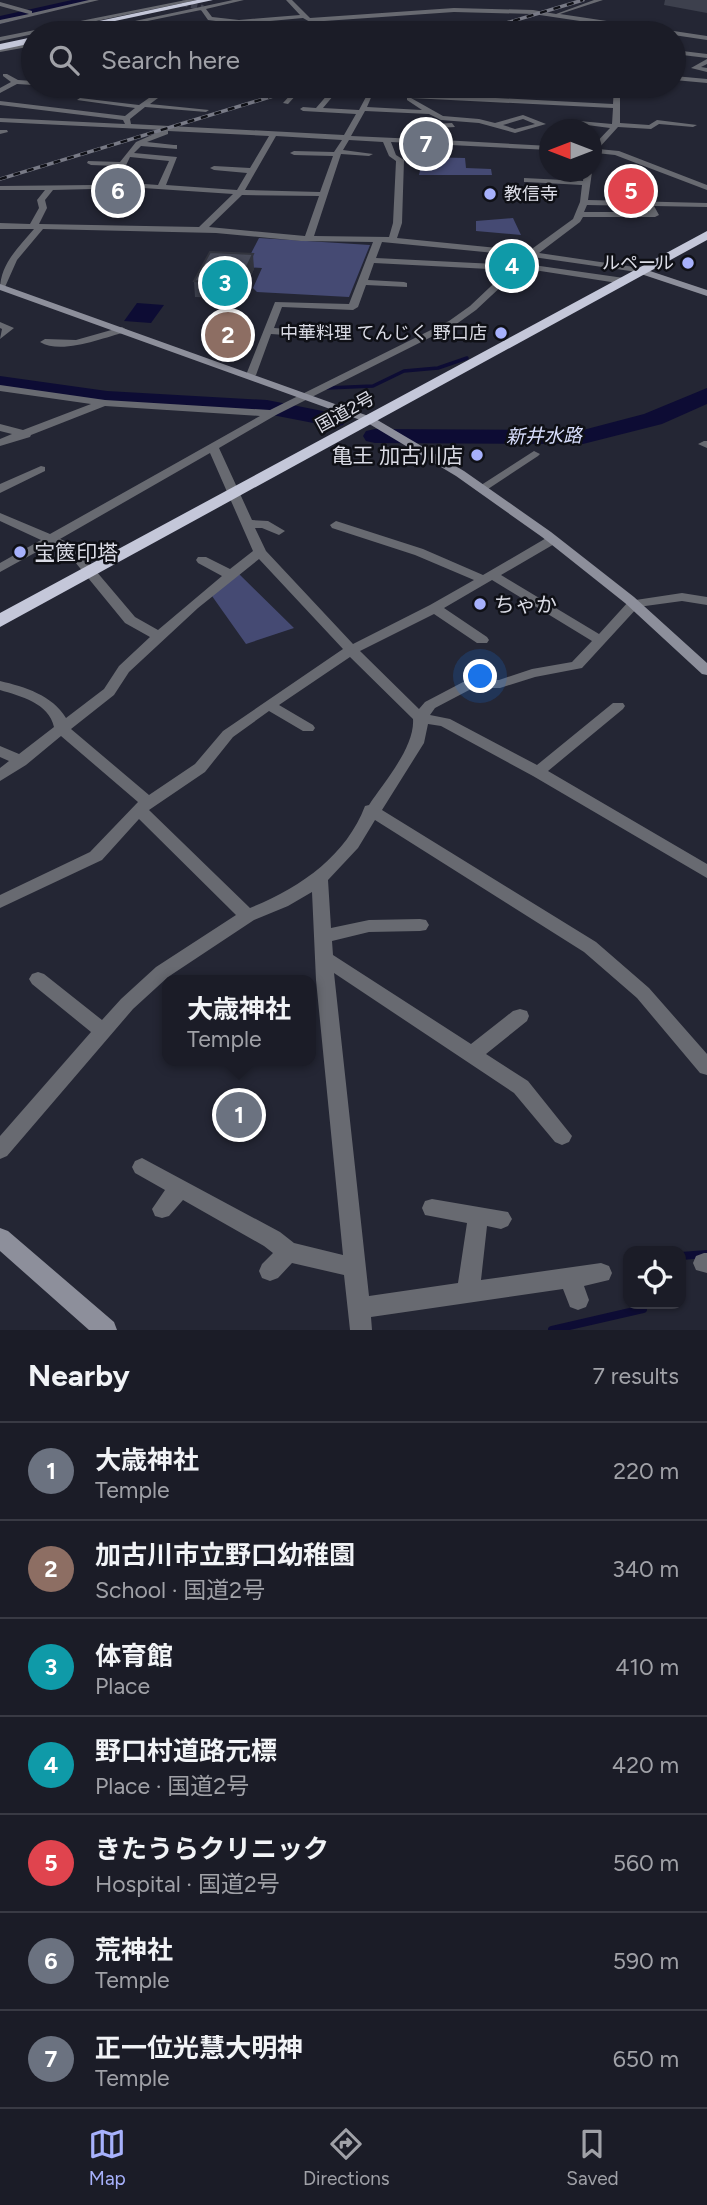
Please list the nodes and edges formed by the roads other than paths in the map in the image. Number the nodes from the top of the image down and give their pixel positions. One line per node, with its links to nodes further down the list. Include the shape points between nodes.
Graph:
1 (82, 0): 13 (street)
2 (92, 0): 13 (street)
3 (170, 0): 9 (street)
4 (194, 0): 9 (street)
5 (241, 0): 10 (street)
6 (289, 0): 18 (street)
7 (480, 0): 14 (street)
8 (600, 0): 17 (street)
9 (181, 2): 20 (street)
10 (214, 3): 12 (street); 21 (highway); 22 (highway); 23 (street); 24 (street, via 210,19)
11 (0, 4): 15 (street)
12 (238, 8)
13 (42, 10): 15 (street); 19 (street)
14 (453, 11): 16 (street); 17 (street)
15 (30, 12): 19 (street)
16 (392, 14): 18 (street); 27 (street)
17 (553, 14): 28 (street)
18 (307, 18): 25 (street); 26 (street)
19 (1, 19)
20 (101, 21)
21 (114, 21)
22 (125, 21)
23 (135, 21)
24 (229, 21)
25 (256, 21)
26 (308, 21)
27 (398, 21)
28 (596, 21)
29 (686, 35): 30 (street)
30 (707, 38)
31 (21, 40): 33 (street)
32 (21, 42): 33 (highway)
33 (0, 45)
34 (686, 53): 35 (street)
35 (695, 53): 36 (street); 37 (street)
36 (686, 57)
37 (707, 60): 38 (street, via 694,68)
38 (707, 71)
39 (21, 77): 40 (street)
40 (11, 78): 42 (street); 44 (street)
41 (686, 79): 43 (street)
42 (21, 80)
43 (707, 81)
44 (0, 91)
45 (18, 95): 61 (street)
46 (91, 98): 65 (street, via 84,101)
47 (151, 98): 65 (street)
48 (291, 98): 59 (street)
49 (328, 98): 68 (street)
50 (368, 98): 63 (street)
51 (401, 98): 63 (street); 70 (street)
52 (493, 98): 57 (street)
53 (526, 98): 58 (street)
54 (567, 98): 60 (street)
55 (618, 98): 62 (street)
56 (57, 99): 64 (street)
57 (498, 100): 58 (street); 69 (street)
58 (525, 101): 60 (street)
59 (286, 103)
60 (566, 103): 62 (street)
61 (5, 105): 64 (street)
62 (618, 106): 81 (street)
63 (363, 107): 68 (street); 70 (street); 90 (street)
64 (39, 108): 73 (street)
65 (139, 108): 67 (street); 72 (street); 73 (street)
66 (303, 109): 68 (street)
67 (206, 110)
68 (318, 110)
69 (497, 110)
70 (431, 112): 77 (street)
71 (685, 113): 82 (street)
72 (171, 116)
73 (126, 117): 85 (street)
74 (491, 117): 77 (street)
75 (0, 120): 76 (street)
76 (14, 121): 84 (street); 86 (street)
77 (479, 121): 80 (street)
78 (470, 124): 93 (street, via 419,127)
79 (602, 124): 81 (street)
80 (496, 125): 80 (street, via 515,131 542,124 523,117)
81 (615, 125): 82 (street); 92 (street)
82 (678, 125): 83 (street)
83 (693, 125)
84 (112, 126): 85 (street); 88 (street)
85 (130, 127): 87 (street)
86 (59, 128)
87 (174, 129): 89 (street); 94 (street)
88 (97, 134)
89 (274, 135): 90 (street); 105 (street)
90 (347, 138): 91 (street); 99 (street)
91 (386, 139): 93 (street); 129 (street, via 393,156 400,160 398,230)
92 (602, 140)
93 (421, 141): 96 (street)
94 (139, 144): 95 (street); 101 (street)
95 (174, 147)
96 (539, 147)
97 (602, 152): 112 (street, via 616,153)
98 (294, 153): 99 (street)
99 (337, 153): 100 (street); 115 (street)
100 (369, 154)
101 (130, 155): 103 (street); 110 (street, via 174,159)
102 (91, 163): 103 (street)
103 (120, 164): 108 (street)
104 (214, 168): 105 (street)
105 (254, 171): 113 (street)
106 (527, 180): 107 (street)
107 (585, 183): 116 (street)
108 (113, 184): 109 (street); 110 (street)
109 (51, 187): 111 (street); 122 (street, via 41,200)
110 (161, 187): 113 (street)
111 (0, 188)
112 (707, 188)
113 (240, 192): 114 (street); 123 (street)
114 (263, 194): 115 (street); 118 (street)
115 (323, 194): 126 (street)
116 (584, 202): 117 (street); 120 (street)
117 (649, 204): 119 (street); 120 (street, via 654,215)
118 (259, 205)
119 (707, 205)
120 (581, 214): 131 (street)
121 (5, 227): 122 (street); 127 (street)
122 (36, 227): 123 (street); 138 (street)
123 (200, 231): 126 (street)
124 (488, 235): 130 (street)
125 (707, 235): 134 (highway, 国道2号)
126 (309, 237): 128 (street)
127 (3, 238)
128 (379, 239): 129 (street); 132 (street)
129 (392, 240): 130 (street)
130 (485, 248): 131 (street)
131 (530, 255): 133 (street); 134 (street)
132 (373, 260): 133 (street); 136 (street)
133 (516, 267): 135 (street); 148 (street, via 452,323)
134 (641, 271): 135 (highway, 国道2号); 139 (street)
135 (624, 281): 151 (highway, 国道2号)
136 (364, 282): 137 (street); 142 (street, via 353,307 278,304)
137 (404, 285)
138 (0, 287): 141 (street)
139 (707, 293)
140 (0, 325): 144 (street, via 9,328)
141 (122, 330): 145 (street, via 58,347); 146 (street)
142 (267, 331): 143 (street); 146 (street)
143 (329, 335)
144 (0, 336)
145 (45, 342)
146 (251, 375): 148 (street)
147 (0, 388): 149 (street)
148 (309, 396): 150 (street); 151 (street)
149 (105, 403): 150 (street); 153 (street)
150 (272, 413): 155 (street)
151 (370, 420): 159 (street, via 421,447); 160 (highway, 国道2号)
152 (0, 427): 153 (street)
153 (26, 435): 154 (street)
154 (0, 443)
155 (214, 447): 160 (street); 165 (street)
156 (534, 454): 159 (street)
157 (41, 469): 158 (street)
158 (0, 489)
159 (481, 489): 166 (street)
160 (233, 495): 162 (street); 170 (highway, 国道2号)
161 (0, 517): 165 (street)
162 (247, 524): 164 (street); 167 (street)
163 (335, 525): 172 (street, via 422,550)
164 (279, 531)
165 (51, 540): 169 (street); 170 (street, via 70,548)
166 (552, 540): 172 (street); 174 (street)
167 (260, 552): 171 (street); 180 (street)
168 (202, 560): 171 (street)
169 (0, 568)
170 (89, 573): 176 (highway, 国道2号); 177 (street, via 130,620)
171 (231, 575): 177 (street)
172 (487, 576): 175 (street); 179 (street)
173 (707, 601): 174 (street, via 682,597)
174 (634, 604): 179 (street); 181 (street)
175 (435, 608): 178 (street); 180 (street)
176 (0, 621)
177 (159, 637): 187 (street, via 124,669 110,692)
178 (482, 640)
179 (600, 640): 185 (street, via 576,665 500,684 470,684 430,705)
180 (351, 650): 183 (street); 185 (street)
181 (707, 671)
182 (0, 685): 187 (street, via 53,708)
183 (270, 705): 186 (street); 192 (street, via 228,734 200,768)
184 (617, 713): 190 (street)
185 (419, 718): 190 (street, via 445,722); 193 (street, via 417,743)
186 (308, 728)
187 (62, 729): 189 (street); 192 (street)
188 (0, 751): 189 (street)
189 (22, 761): 191 (street)
190 (538, 772): 194 (street)
191 (0, 776)
192 (143, 805): 196 (street, via 96,856); 197 (street)
193 (371, 810): 195 (street, via 352,844); 205 (street, via 597,953 643,993)
194 (707, 872)
195 (320, 879): 197 (street); 199 (street)
196 (0, 902)
197 (248, 916): 203 (street, via 162,972)
198 (420, 925): 199 (street, via 369,926)
199 (323, 936): 200 (street)
200 (324, 958): 204 (street); 216 (street)
201 (38, 979): 203 (street)
202 (520, 1016): 204 (street)
203 (103, 1031): 207 (street)
204 (471, 1055): 206 (street, via 521,1087)
205 (707, 1067)
206 (562, 1136)
207 (0, 1150)
208 (142, 1167): 209 (street)
209 (181, 1188): 211 (street); 215 (street)
210 (432, 1208): 212 (street)
211 (162, 1209)
212 (478, 1218): 213 (street); 220 (street)
213 (500, 1219)
214 (0, 1238): 223 (street)
215 (288, 1252): 216 (street); 217 (street)
216 (353, 1267): 222 (street)
217 (270, 1270)
218 (601, 1273): 219 (street)
219 (569, 1278): 220 (street); 221 (street)
220 (468, 1293): 222 (street)
221 (578, 1300)
222 (360, 1319)
223 (106, 1330)

